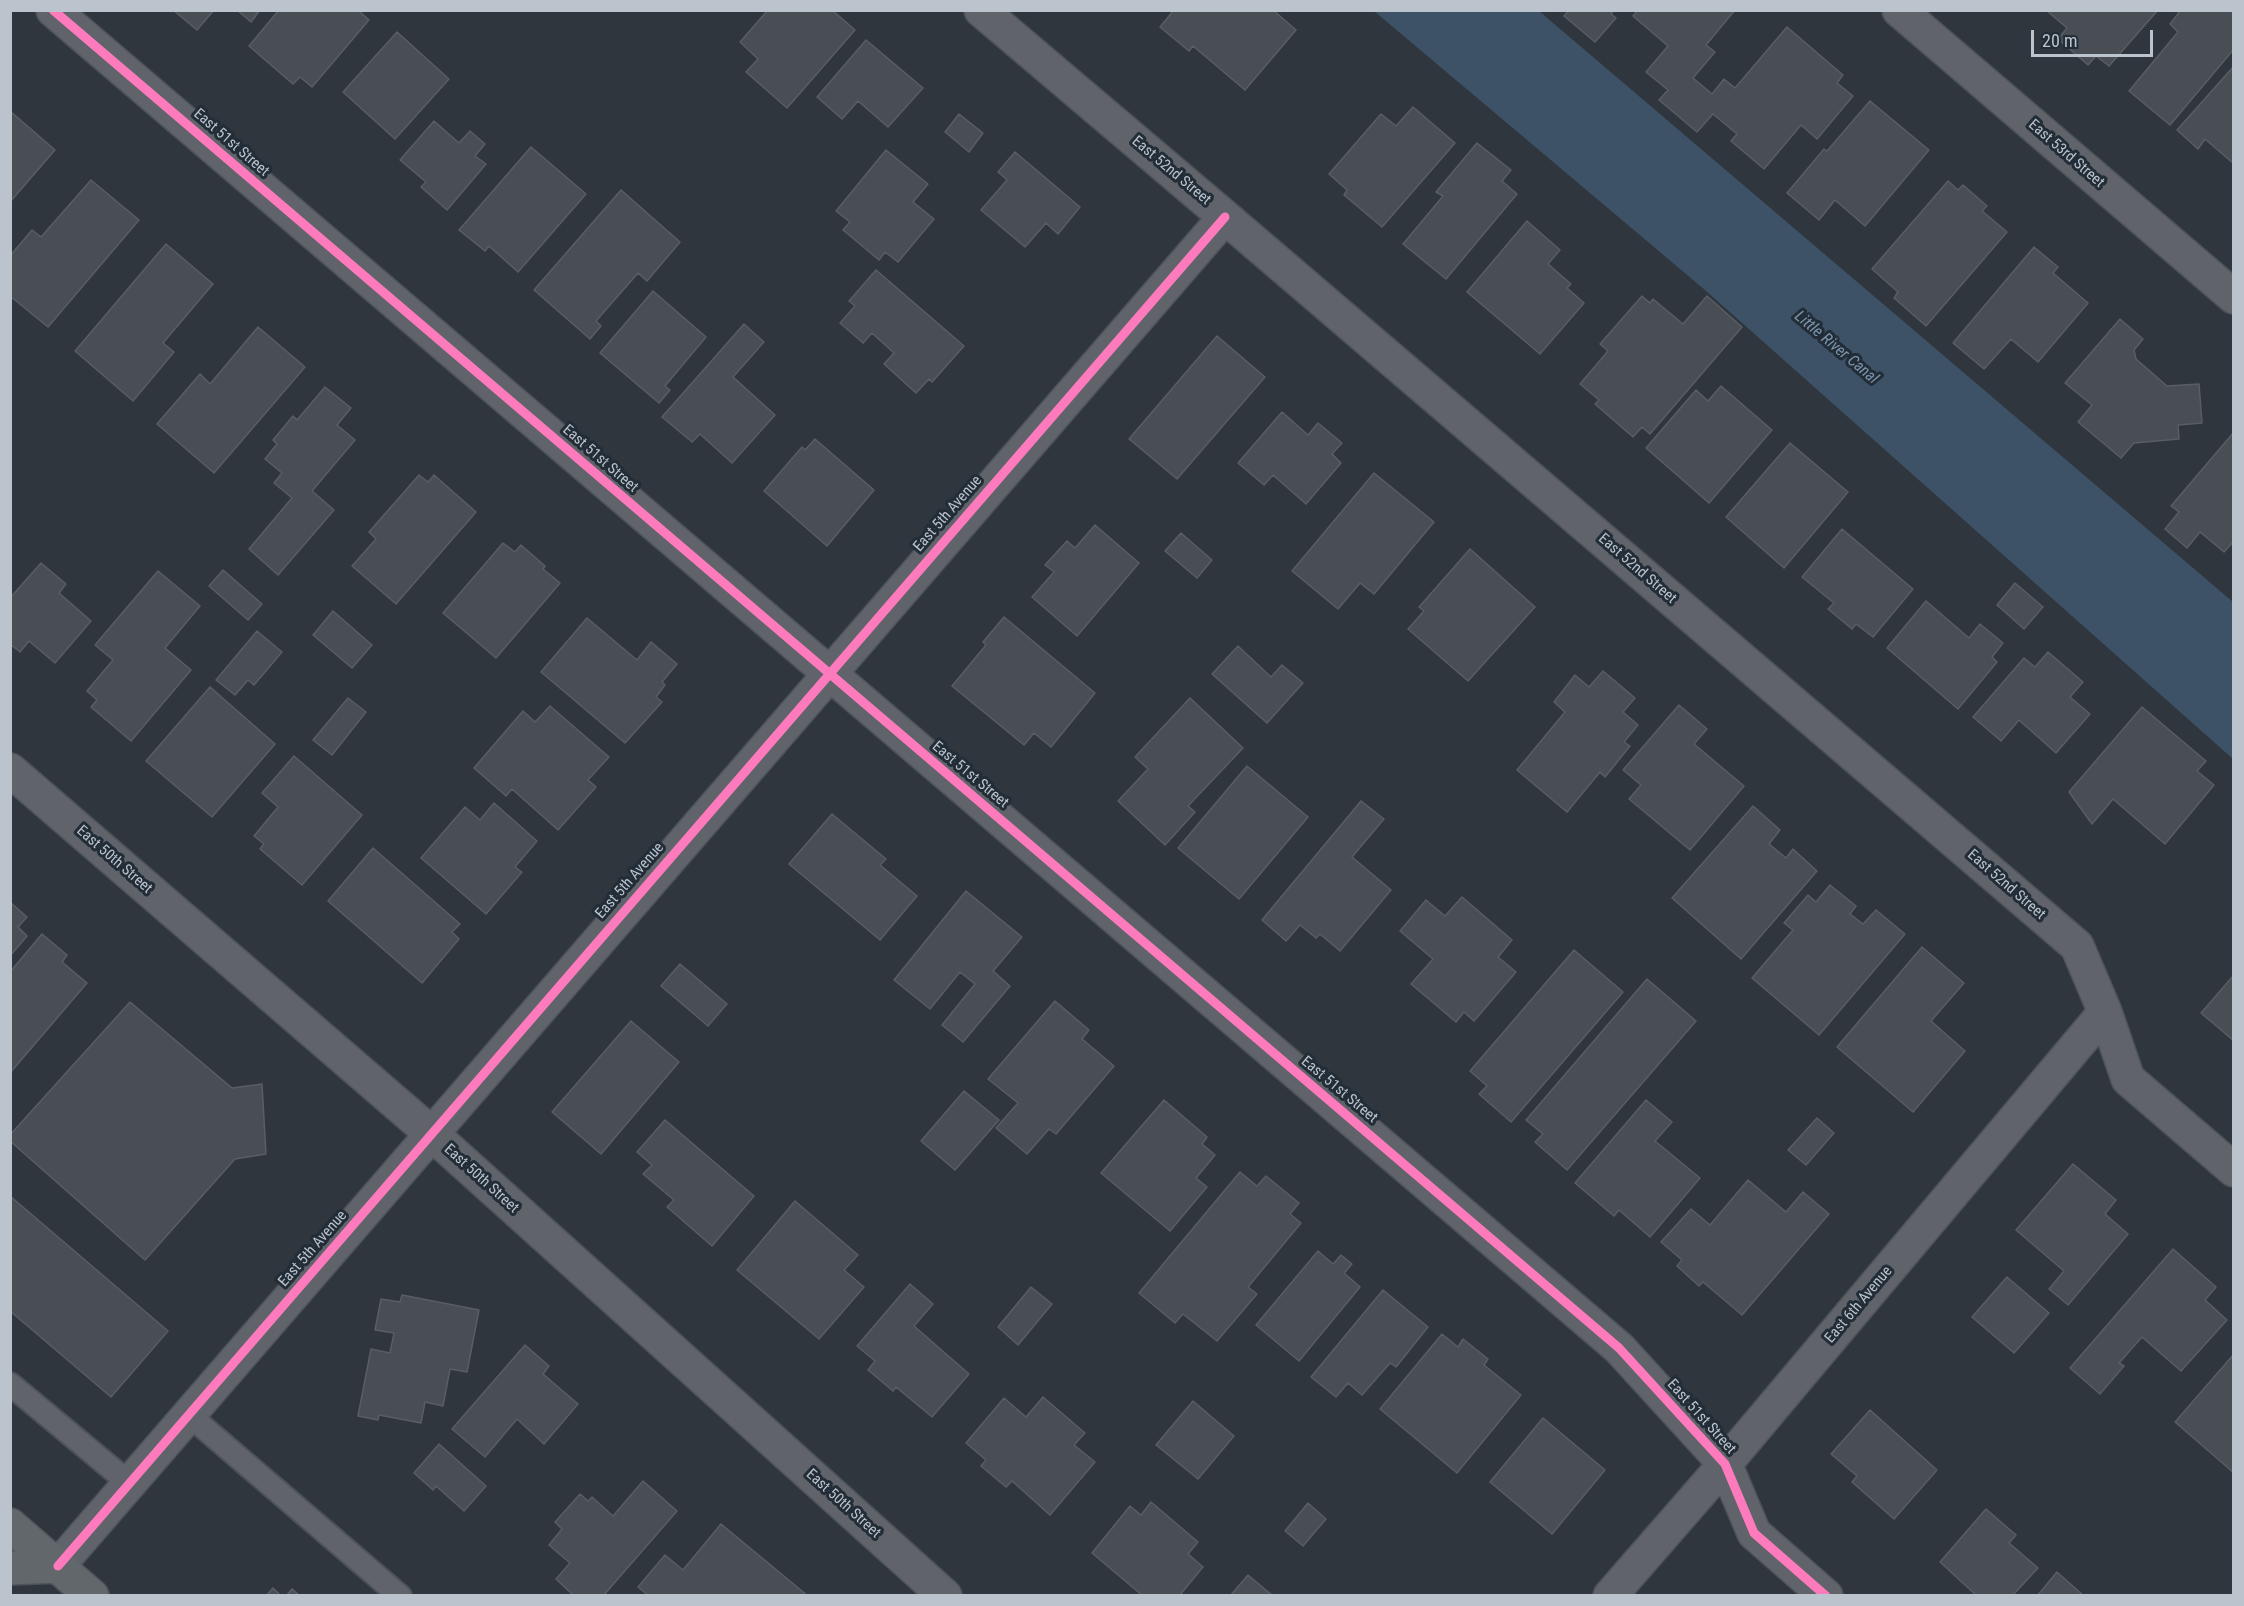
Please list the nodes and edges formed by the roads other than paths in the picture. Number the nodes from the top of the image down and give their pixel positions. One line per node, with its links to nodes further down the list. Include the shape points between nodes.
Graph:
1 (53, 10): 6 (street, East 51st Street)
2 (981, 10): 4 (street, East 52nd Street)
3 (1899, 10): 5 (street, East 53rd Street)
4 (1225, 217): 6 (street, East 5th Avenue); 8 (street, East 52nd Street, via 2077,946)
5 (2234, 297)
6 (828, 674): 9 (street, East 5th Avenue); 13 (street, East 51st Street, via 1618,1348)
7 (10, 770): 9 (street, East 50th Street)
8 (2105, 1012): 10 (street, East 52nd Street, via 2128,1079); 13 (street, East 6th Avenue)
9 (432, 1134): 12 (street, East 5th Avenue); 20 (street, East 50th Street)
10 (2234, 1170)
11 (10, 1384): 14 (lane)
12 (189, 1415): 14 (street, East 5th Avenue); 19 (lane)
13 (1725, 1464): 21 (street, East 6th Avenue); 22 (street, East 51st Street, via 1754,1533)
14 (129, 1484): 16 (street, East 5th Avenue)
15 (10, 1525): 16 (main road)
16 (58, 1566): 17 (main road); 18 (main road)
17 (10, 1568)
18 (92, 1596)
19 (400, 1596)
20 (945, 1596)
21 (1610, 1596)
22 (1826, 1596)

